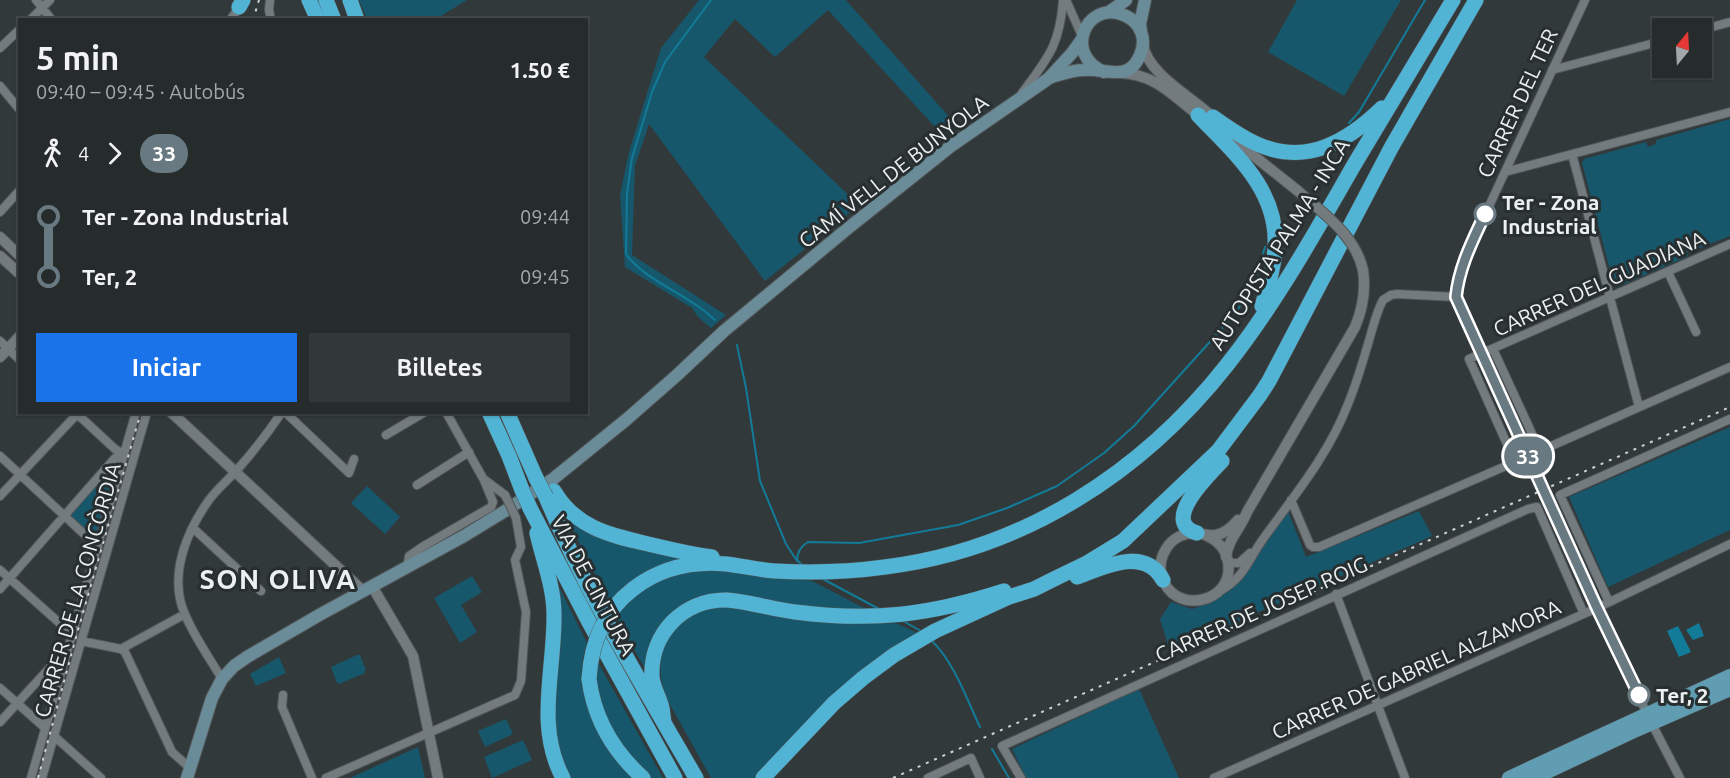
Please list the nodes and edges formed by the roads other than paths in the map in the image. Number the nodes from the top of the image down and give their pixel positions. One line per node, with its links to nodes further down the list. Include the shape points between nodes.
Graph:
1 (36, 0): 13 (street)
2 (50, 0): 13 (street)
3 (270, 0): 17 (street)
4 (309, 0): 18 (highway)
5 (326, 0): 19 (highway)
6 (350, 0): 20 (highway)
7 (1064, 0): 24 (street); 33 (street, via 1050,55)
8 (1126, 0): 14 (main road)
9 (1144, 0): 25 (main road)
10 (1453, 0): 32 (highway, AUTOPISTA PALMA - INCA)
11 (1476, 0): 57 (highway)
12 (1585, 0): 28 (street, CARRER DEL TER)
13 (42, 8): 15 (street); 16 (street)
14 (1109, 12): 24 (main road, via 1092,20); 25 (main road, via 1132,19)
15 (32, 18)
16 (50, 18)
17 (271, 18)
18 (317, 18)
19 (333, 18)
20 (356, 18)
21 (1730, 22): 22 (street)
22 (1712, 27)
23 (18, 31): 27 (street)
24 (1082, 38): 29 (main road, via 1089,63); 30 (main road, CAMÍ VELL DE BUNYOLA)
25 (1142, 38): 29 (main road, via 1137,61 1122,72); 36 (street, via 1152,67)
26 (1652, 43): 28 (street)
27 (0, 48)
28 (1552, 70): 38 (street, CARRER DEL TER)
29 (1109, 73): 30 (main road, via 1083,70); 36 (street, via 1132,74 1156,82)
30 (1048, 79): 33 (main road, CAMÍ VELL DE BUNYOLA)
31 (0, 86): 34 (street)
32 (1397, 94): 36 (highway, via 1345,139 1302,152 1278,151 1257,144); 49 (highway, AUTOPISTA PALMA - INCA)
33 (1018, 99): 93 (main road, CAMÍ VELL DE BUNYOLA, via 951,146 847,229 553,479)
34 (18, 108)
35 (1730, 112): 37 (street)
36 (1206, 116): 49 (highway, via 1248,168 1269,208 1275,254); 84 (street, bridge, via 1344,234 1363,270 1364,297 1355,327)
37 (1572, 154): 38 (street); 48 (street)
38 (1504, 172): 47 (street, CARRER DEL TER, via 1462,263)
39 (18, 192): 40 (street)
40 (0, 212)
41 (0, 237): 43 (street)
42 (1730, 244): 46 (street, CARRER DEL GUADIANA)
43 (18, 254)
44 (0, 256): 45 (street)
45 (18, 272)
46 (1668, 272): 48 (street, CARRER DEL GUADIANA); 50 (street)
47 (1456, 297): 54 (street); 82 (street, via 1397,294 1383,300 1336,432)
48 (1610, 297): 53 (street, CARRER DEL GUADIANA); 58 (street)
49 (1256, 325): 95 (highway, AUTOPISTA PALMA - INCA, via 1192,406 1156,442 1111,478 1065,507 996,540 924,561)
50 (1696, 332)
51 (18, 338): 52 (street)
52 (3, 349): 55 (street)
53 (1493, 349): 54 (street, CARRER DEL GUADIANA); 58 (street, via 1540,451)
54 (1482, 354): 82 (street, CARRER DEL GUADIANA, via 1469,359 1515,462 1319,548 1310,545); 105 (street, bridge)
55 (18, 359)
56 (1730, 367): 58 (street)
57 (1260, 395): 86 (highway, via 1218,451); 88 (highway, via 1257,416 1184,509 1186,527)
58 (1639, 407)
59 (76, 414): 77 (street)
60 (78, 414): 73 (street)
61 (135, 414): 73 (street, CARRER DE LA CONCÒRDIA)
62 (146, 414): 109 (street, CARRER DE LA CONCÒRDIA)
63 (173, 414): 76 (street)
64 (282, 414): 76 (street)
65 (285, 414): 75 (street, via 349,473)
66 (422, 414): 71 (street)
67 (447, 414): 72 (street)
68 (490, 414): 83 (highway, VIA DE CINTURA, bridge)
69 (508, 414): 80 (highway, bridge)
70 (1730, 418): 104 (street, via 1560,495)
71 (386, 435)
72 (469, 452): 78 (street); 79 (street)
73 (123, 453): 85 (street); 91 (street, CARRER DE LA CONCÒRDIA)
74 (0, 456): 77 (street)
75 (354, 459)
76 (235, 472): 87 (street, via 209,500); 99 (street)
77 (20, 475): 81 (street); 85 (street)
78 (484, 480): 93 (street, via 493,502 491,507 409,556); 123 (street, bridge, via 505,495 516,518 521,547 515,560 526,612 521,681 516,694)
79 (417, 484)
80 (550, 494): 95 (highway, via 572,514 607,534 686,553); 120 (highway, VIA DE CINTURA, via 558,526 595,601)
81 (0, 496)
82 (1291, 500): 90 (street)
83 (531, 510): 126 (highway, VIA DE CINTURA); 134 (highway, via 553,599 548,724 554,757)
84 (1248, 512): 88 (street, via 1229,530 1217,535); 92 (street, via 1230,542)
85 (64, 516): 91 (street); 96 (street)
86 (1139, 525): 103 (highway, via 1124,540 1087,563); 120 (highway, via 1034,580 963,603 912,614 873,617 795,612 727,600 690,608 666,629 654,655 652,680)
87 (193, 528): 100 (street); 106 (street, via 178,582)
88 (1201, 534): 92 (street, via 1220,544); 97 (street, via 1188,533 1166,548 1161,564)
89 (1730, 544): 104 (street, CARRER DE GABRIEL ALZAMORA)
90 (1257, 546): 92 (street, via 1241,562 1232,563); 101 (street, via 1240,575)
91 (98, 547): 108 (street, CARRER DE LA CONCÒRDIA)
92 (1227, 558): 101 (street, via 1227,576)
93 (407, 568): 99 (main road, CAMÍ VELL DE BUNYOLA)
94 (0, 570): 96 (street)
95 (800, 572): 135 (highway, bridge, via 697,564 660,573 617,602 602,624 592,651 589,680 593,703 604,728)
96 (9, 579): 98 (street); 108 (street)
97 (1163, 580): 101 (street, via 1184,599 1203,600); 103 (highway, via 1153,567 1133,561 1105,566 1029,596)
98 (0, 589)
99 (368, 589): 113 (main road, CAMÍ VELL DE BUNYOLA, via 247,657); 123 (street, via 413,656)
100 (261, 591)
101 (1216, 593)
102 (1336, 594): 107 (street, CARRER DE JOSEP ROIG, via 1537,507); 118 (street); 140 (street, CARRER DE JOSEP ROIG, via 1002,746)
103 (1009, 597): 137 (highway, via 935,631 883,663 815,722)
104 (1609, 602): 105 (street, CARRER DE GABRIEL ALZAMORA)
105 (1597, 608): 107 (street, CARRER DE GABRIEL ALZAMORA); 119 (street)
106 (185, 614): 111 (street); 113 (street)
107 (1584, 614): 118 (street, CARRER DE GABRIEL ALZAMORA)
108 (73, 635): 110 (street, CARRER DE LA CONCÒRDIA)
109 (81, 641): 111 (street); 124 (street, CARRER DE LA CONCÒRDIA)
110 (69, 647): 117 (street); 122 (street, CARRER DE LA CONCÒRDIA)
111 (121, 650): 125 (street, via 172,752)
112 (1730, 676): 119 (main road)
113 (222, 680): 125 (main road, via 212,698)
114 (0, 687): 117 (street)
115 (1730, 689): 119 (main road)
116 (283, 695): 131 (street, via 282,707)
117 (18, 703): 121 (street); 122 (street)
118 (1378, 706): 141 (street, CARRER DE GABRIEL ALZAMORA); 142 (street)
119 (1650, 719): 127 (main road); 143 (main road); 144 (street)
120 (664, 722): 136 (highway, VIA DE CINTURA)
121 (0, 723)
122 (45, 728): 128 (street, CARRER DE LA CONCÒRDIA)
123 (428, 732): 132 (street); 133 (street)
124 (54, 736): 129 (street, CARRER DE LA CONCÒRDIA); 130 (street)
125 (189, 773)
126 (674, 776)
127 (1512, 776): 143 (main road)
128 (31, 778)
129 (42, 778)
130 (101, 778)
131 (312, 778)
132 (326, 778)
133 (438, 778)
134 (563, 778)
135 (643, 778)
136 (696, 778)
137 (763, 778)
138 (928, 778): 139 (street, via 971,758)
139 (980, 778)
140 (1021, 778)
141 (1214, 778)
142 (1405, 778)
143 (1536, 778)
144 (1680, 778)

